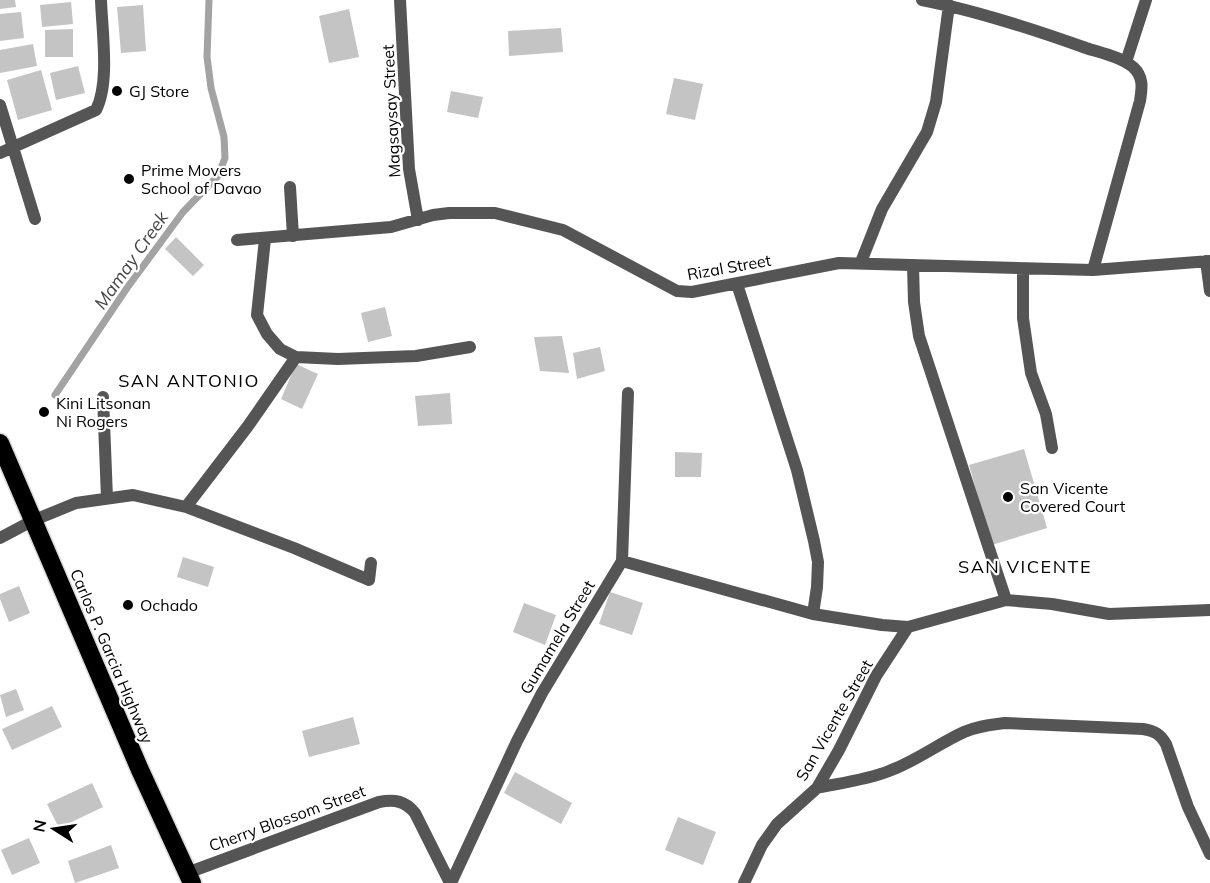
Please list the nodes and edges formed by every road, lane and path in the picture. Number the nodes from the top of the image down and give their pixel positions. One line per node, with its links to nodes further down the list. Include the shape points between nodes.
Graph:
1 (101, 0): 8 (street, via 104,80 96,110)
2 (400, 0): 12 (street, Magsaysay Street, via 409,169)
3 (922, 0): 5 (street)
4 (1146, 0): 6 (street)
5 (949, 5): 6 (street); 17 (street, via 936,102 927,132 882,209)
6 (1126, 62): 20 (street, via 1140,76 1142,86)
7 (0, 105): 8 (street)
8 (14, 147): 9 (street); 11 (street)
9 (0, 153)
10 (290, 187): 13 (street)
11 (35, 219)
12 (418, 220): 13 (street, Rizal Street, via 391,227); 21 (street, Rizal Street, via 449,213 495,213 563,230 677,291)
13 (292, 236): 14 (street, Rizal Street)
14 (265, 239): 15 (street, Rizal Street); 24 (street, via 257,315 280,349)
15 (237, 240)
16 (1208, 261): 20 (street, Rizal Street); 22 (street)
17 (861, 262): 18 (street, Rizal Street); 21 (street, Rizal Street, via 839,262)
18 (913, 266): 19 (street, Rizal Street); 35 (street, via 919,336)
19 (1023, 269): 20 (street, Rizal Street); 28 (street, via 1023,318 1031,373 1046,414)
20 (1094, 270)
21 (737, 284): 37 (street, via 796,470 814,541 818,579)
22 (1210, 291)
23 (470, 347): 24 (street, via 416,356)
24 (296, 357): 30 (street)
25 (628, 393): 33 (street, Gumamela Street)
26 (104, 397): 29 (street)
27 (0, 443): 31 (highway, Carlos P. Garcia Highway)
28 (1052, 448)
29 (107, 498): 30 (street, via 133,495); 31 (street, via 76,503)
30 (186, 507): 34 (street, via 369,580)
31 (32, 521): 32 (street); 41 (highway, Carlos P. Garcia Highway)
32 (0, 538)
33 (622, 561): 37 (street); 42 (street, Gumamela Street, via 542,693)
34 (370, 562)
35 (1006, 600): 36 (street, via 1109,614); 38 (street)
36 (1210, 610)
37 (813, 614): 38 (street)
38 (908, 627): 39 (street, San Vicente Street, via 876,676)
39 (817, 788): 40 (street, via 889,771 982,726 1005,723 1130,727 1162,736); 43 (street, San Vicente Street, via 762,844)
40 (1210, 854)
41 (190, 878): 42 (street, Cherry Blossom Street, via 379,802 398,801 408,804 416,813)
42 (451, 883)
43 (744, 883)

